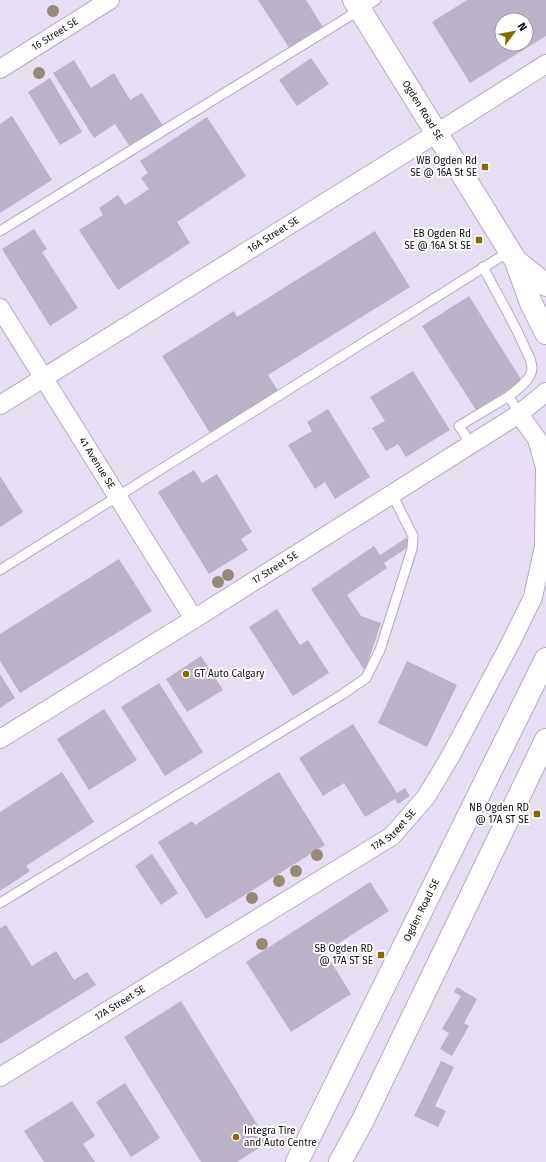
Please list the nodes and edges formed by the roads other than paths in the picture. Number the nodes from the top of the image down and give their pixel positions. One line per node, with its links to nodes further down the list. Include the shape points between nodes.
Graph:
1 (110, 0): 4 (street, 16 Street SE)
2 (363, 3): 5 (street, Ogden Road SE); 6 (lane)
3 (546, 64): 5 (street, 16A Street SE)
4 (0, 68)
5 (437, 133): 7 (street, Ogden Road SE); 12 (street, 16A Street SE)
6 (0, 231)
7 (513, 256): 8 (lane); 9 (street, Ogden Road SE); 11 (street, Ogden Road SE)
8 (483, 268): 14 (lane, via 530,359 530,375 522,386); 19 (lane)
9 (546, 285)
10 (0, 308): 12 (street, 41 Avenue SE)
11 (546, 333)
12 (43, 378): 15 (street, 16A Street SE); 19 (street, 41 Avenue SE)
13 (546, 392): 16 (street, 17 Street SE)
14 (509, 396): 16 (lane); 17 (lane, via 459,426)
15 (0, 405)
16 (519, 414): 17 (street, 17 Street SE); 26 (street, 17A Street SE, via 538,439 545,467 544,547 533,597 450,757 426,796 392,836)
17 (471, 444): 18 (street, 17 Street SE)
18 (392, 494): 21 (street, 17 Street SE); 25 (lane, via 414,536 380,650 366,678)
19 (118, 497): 20 (lane); 21 (street, 41 Avenue SE)
20 (0, 570)
21 (194, 618): 23 (street, 17 Street SE)
22 (546, 659): 27 (street, Ogden Road SE)
23 (0, 739)
24 (546, 740): 28 (street, via 362,1122)
25 (0, 903)
26 (0, 1077)
27 (297, 1162)
28 (340, 1162)

